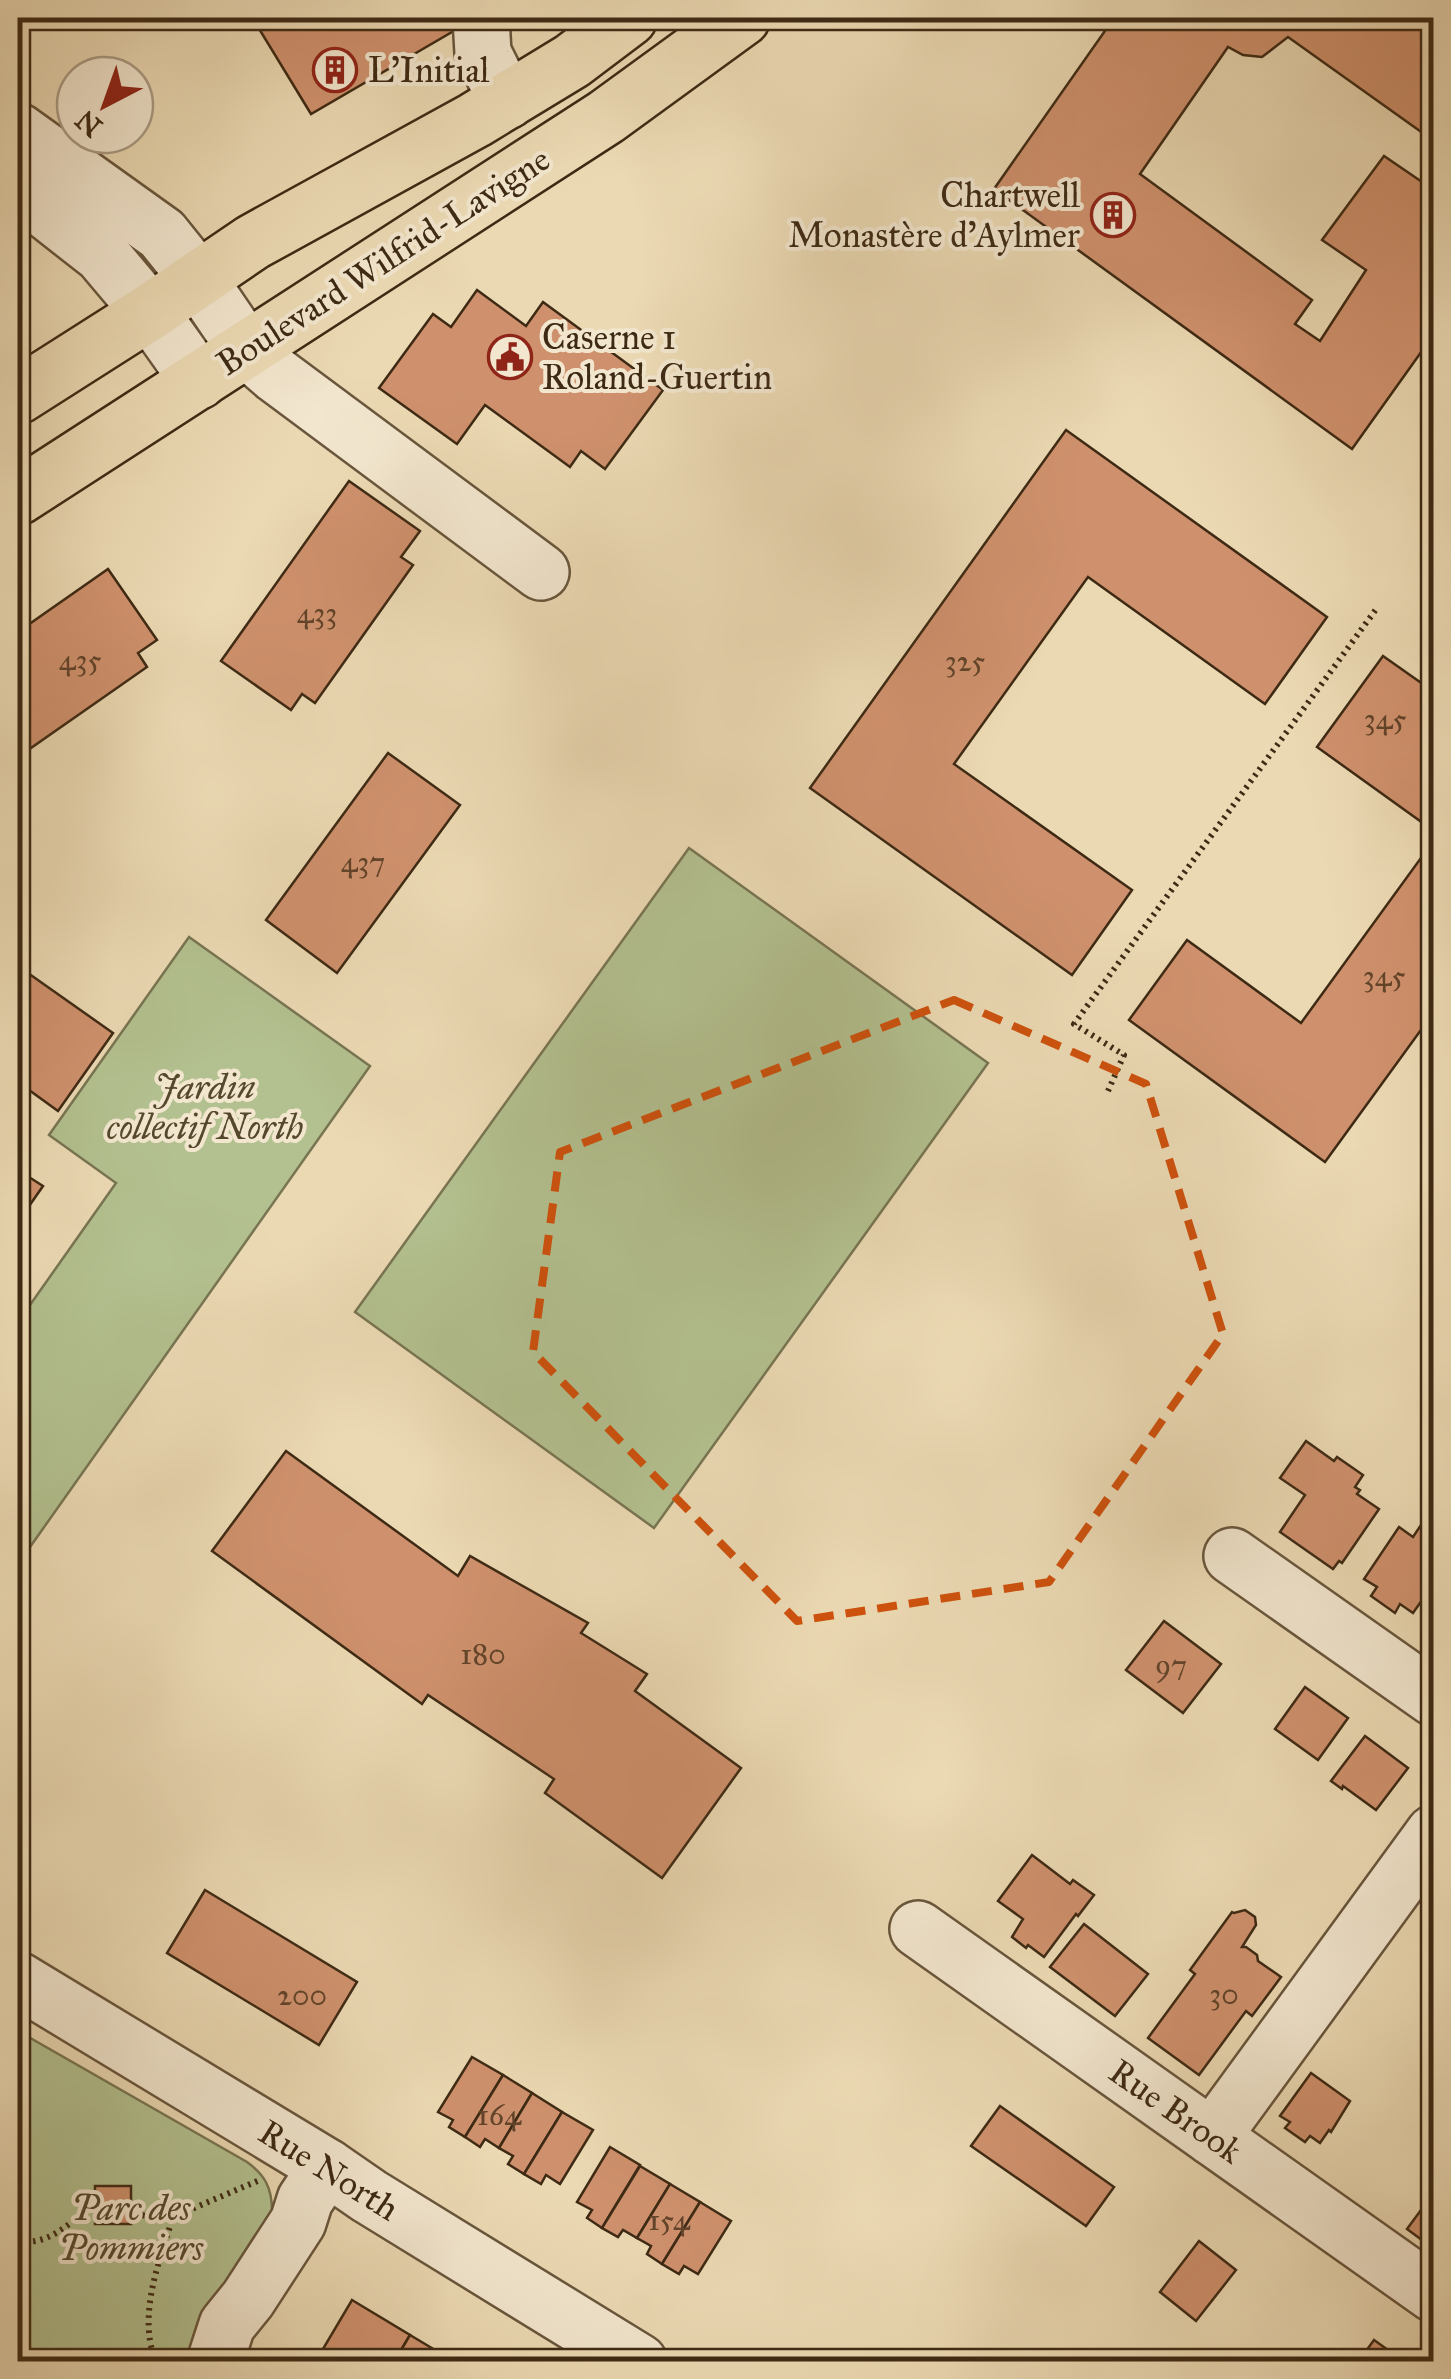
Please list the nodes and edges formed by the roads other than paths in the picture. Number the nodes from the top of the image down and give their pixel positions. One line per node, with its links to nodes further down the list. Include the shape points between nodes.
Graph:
1 (480, 18): 4 (street, via 484,53)
2 (629, 18): 4 (main road, Boulevard Wilfrid-Lavigne)
3 (742, 18): 9 (main road, Boulevard Wilfrid-Lavigne, via 606,117)
4 (507, 101): 7 (main road, Boulevard Wilfrid-Lavigne, via 253,242)
5 (18, 131): 7 (street, via 162,234)
6 (18, 189): 8 (street, via 102,255)
7 (199, 280): 8 (main road, Boulevard Wilfrid-Lavigne); 9 (street)
8 (150, 312): 10 (street); 11 (main road, Boulevard Wilfrid-Lavigne)
9 (246, 349): 10 (main road, Boulevard Wilfrid-Lavigne); 13 (street)
10 (199, 381): 12 (main road, Boulevard Wilfrid-Lavigne)
11 (18, 396)
12 (18, 497)
13 (541, 572)
14 (1232, 1556): 15 (street)
15 (1434, 1698)
16 (1434, 1833): 19 (street)
17 (918, 1929): 19 (street, Rue Brook)
18 (18, 1980): 20 (street, Rue North)
19 (1212, 2137): 21 (street, Rue Brook)
20 (327, 2168): 22 (street, via 228,2325); 23 (street, Rue North)
21 (1434, 2294)
22 (215, 2362)
23 (639, 2362)

